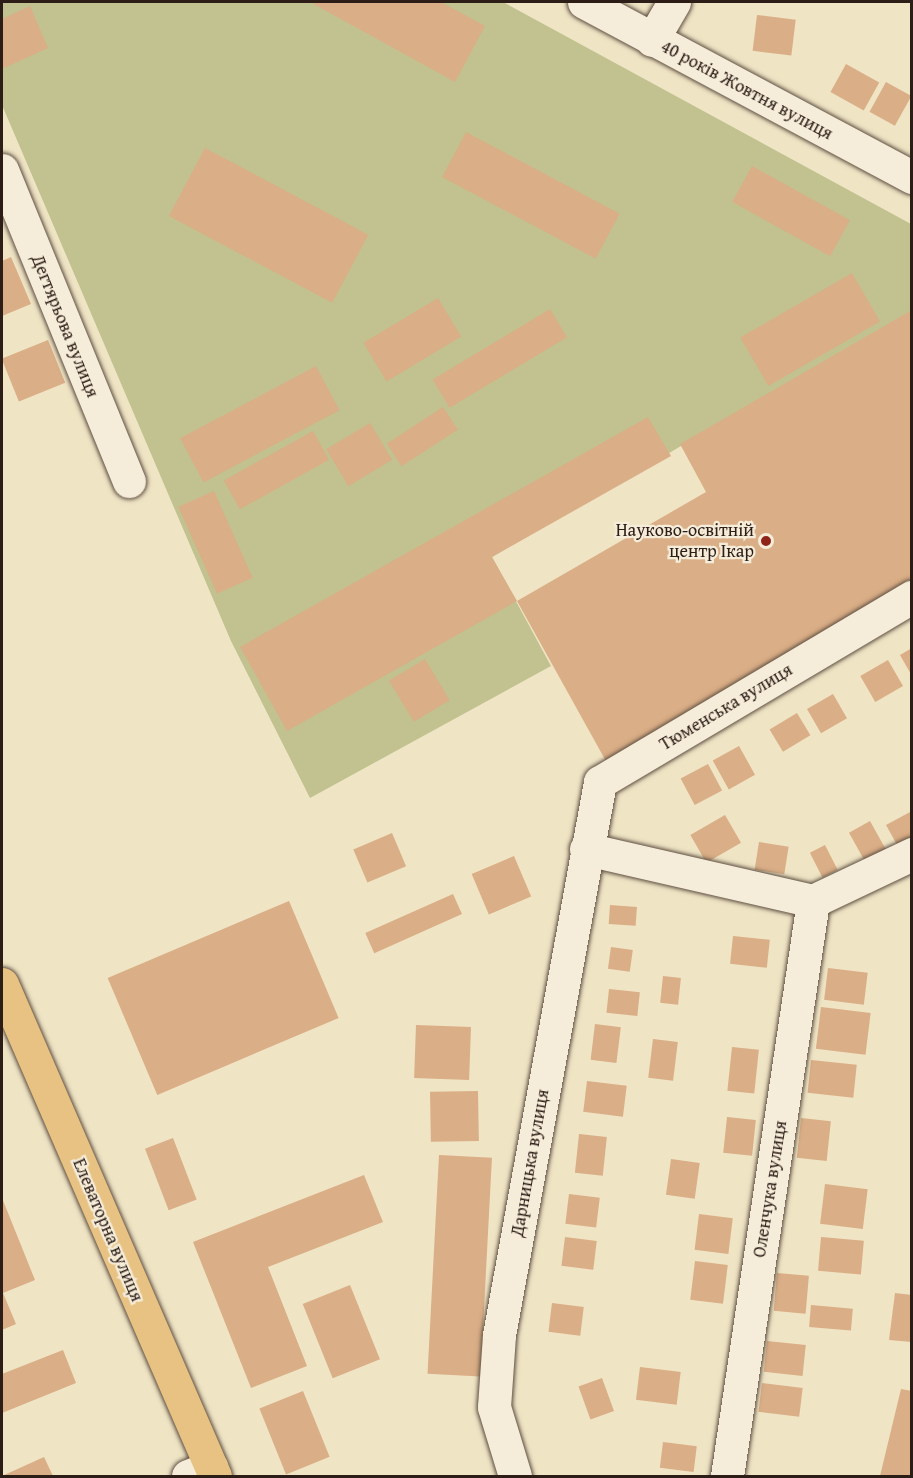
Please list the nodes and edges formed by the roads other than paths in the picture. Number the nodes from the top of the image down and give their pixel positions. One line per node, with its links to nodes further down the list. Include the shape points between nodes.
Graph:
1 (584, 2): 3 (street, 40 років Жовтня вулиця)
2 (674, 2): 3 (street)
3 (652, 40): 5 (street, 40 років Жовтня вулиця)
4 (2, 170): 6 (street, Дегтярьова вулиця)
5 (912, 177)
6 (129, 481)
7 (912, 597): 8 (street, Тюменська вулиця, via 600,782)
8 (586, 849): 10 (street); 13 (street, Дарницька вулиця, via 499,1335 494,1407)
9 (903, 866): 10 (street)
10 (813, 901): 14 (street, Оленчука вулиця)
11 (2, 984): 12 (main road, Елеваторна вулиця)
12 (204, 1473)
13 (515, 1476)
14 (727, 1476)

